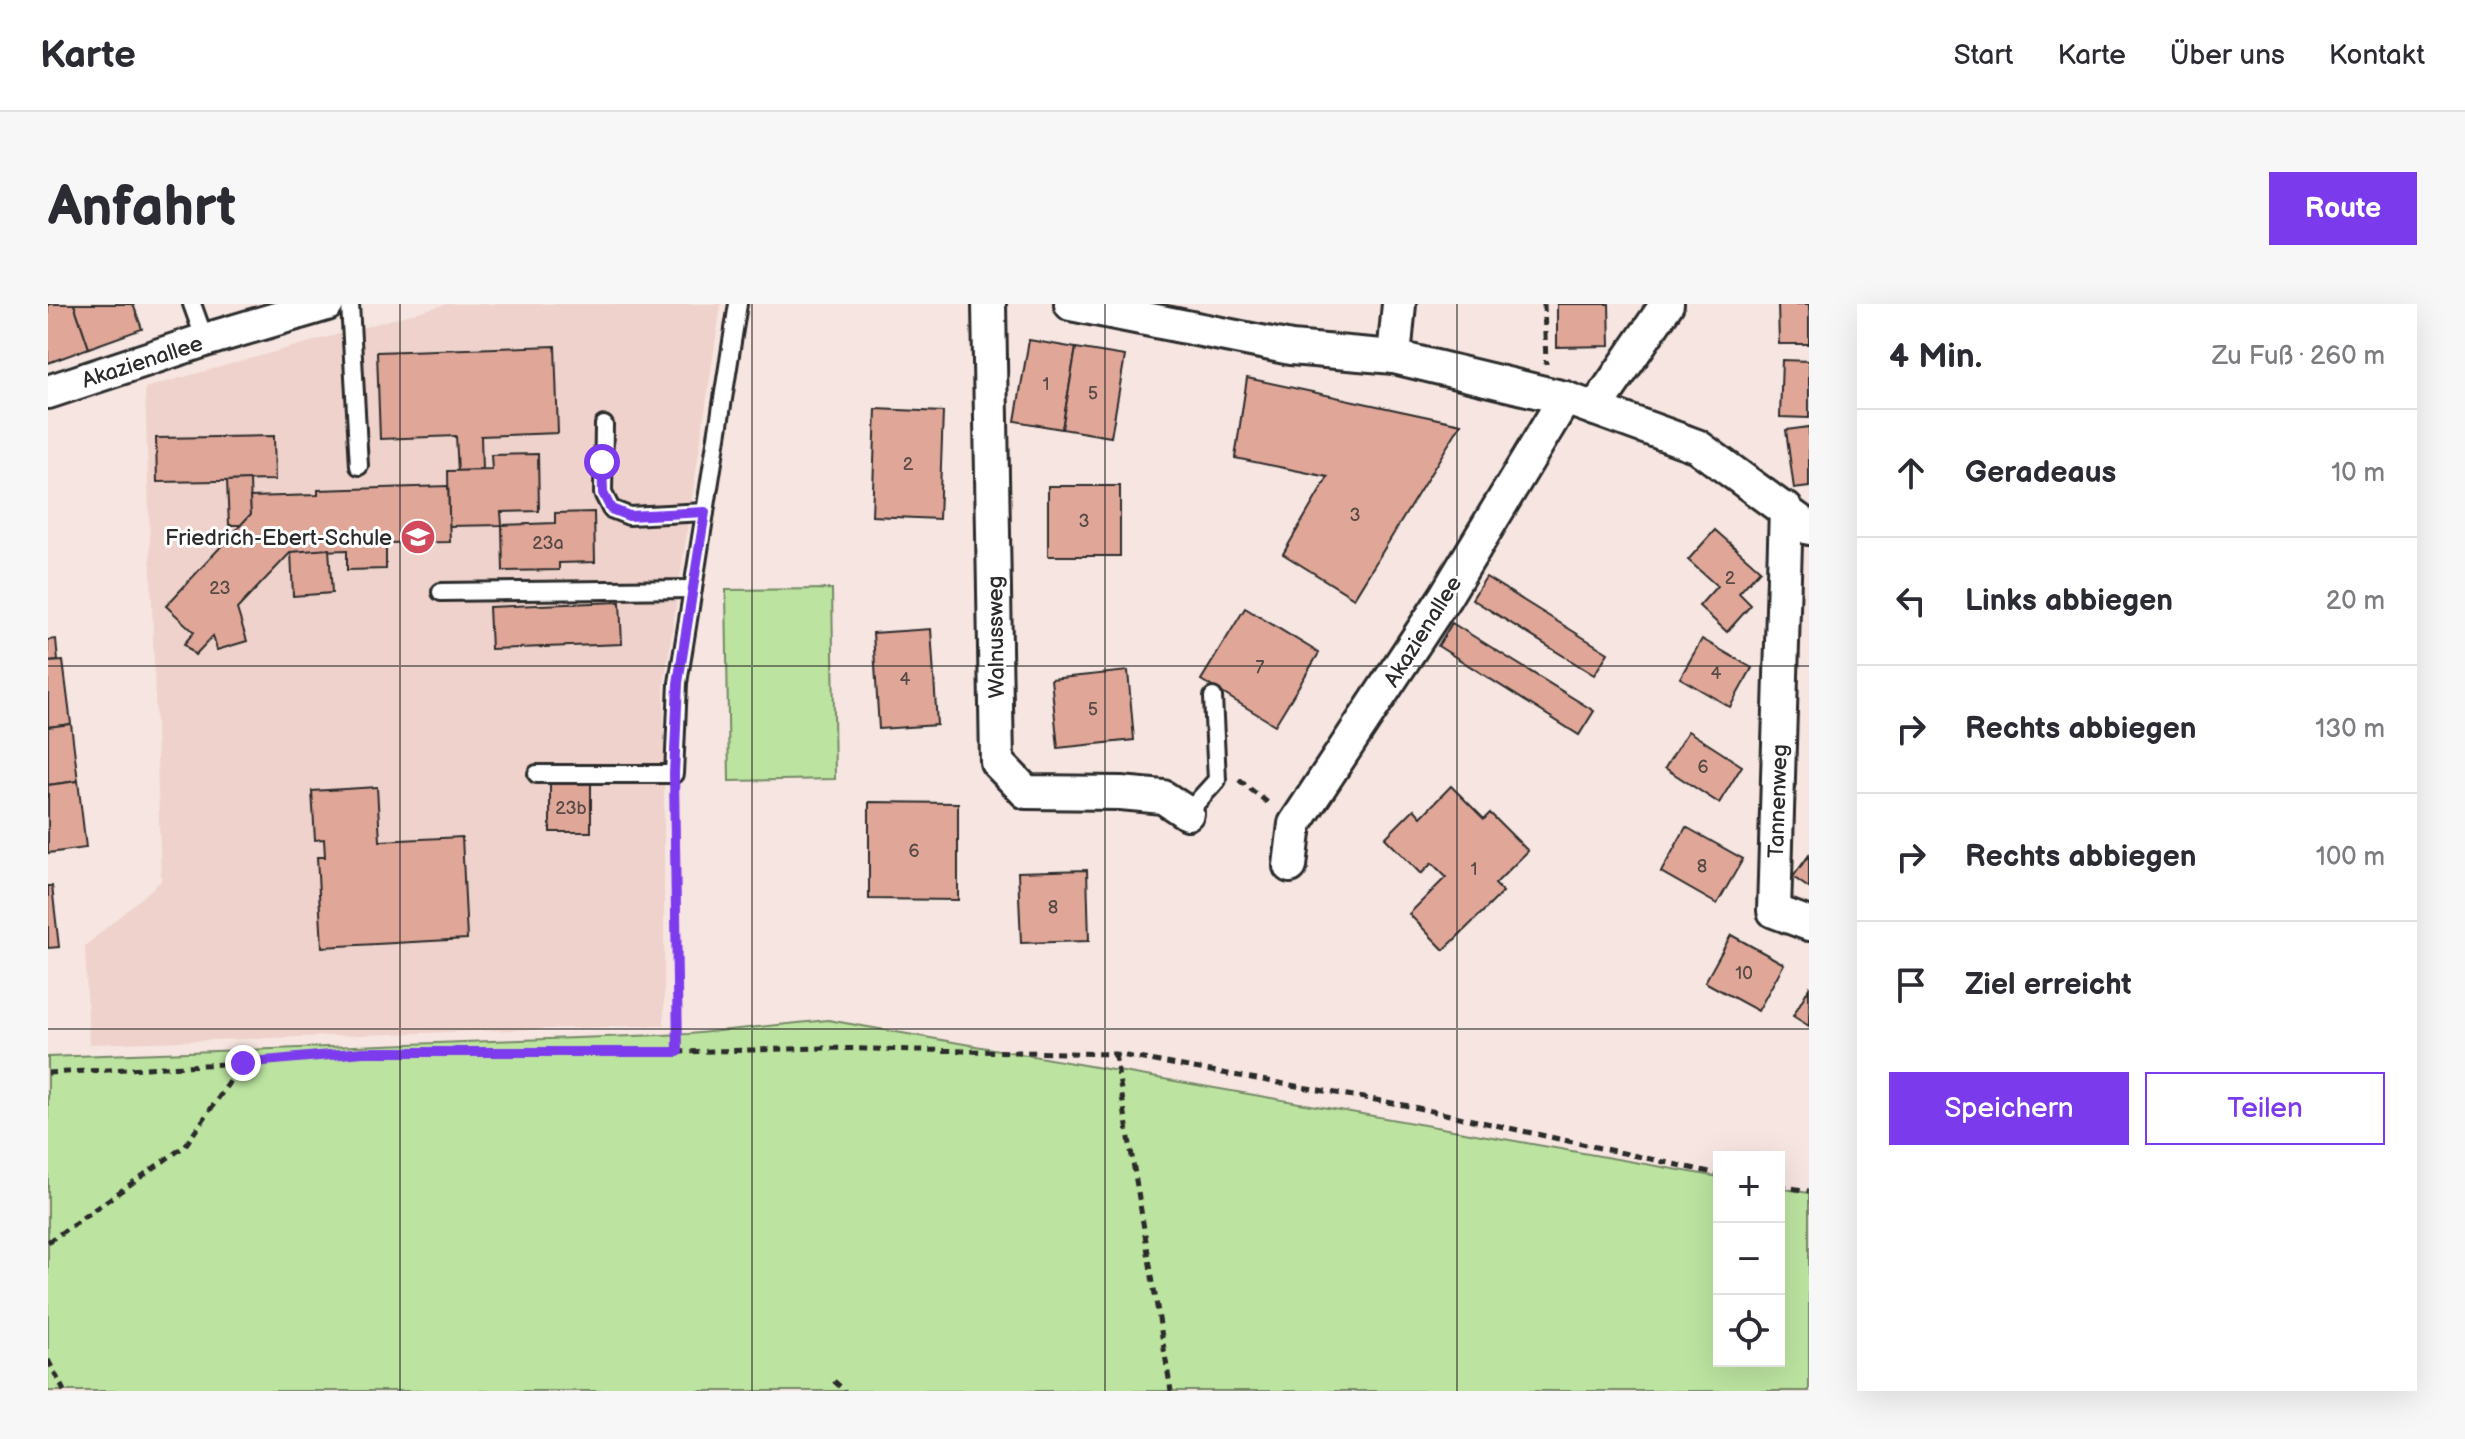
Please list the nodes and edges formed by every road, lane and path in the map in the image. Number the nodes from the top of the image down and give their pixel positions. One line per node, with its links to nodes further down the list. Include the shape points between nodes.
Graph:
1 (192, 304): 10 (lane)
2 (327, 304): 10 (street, Akazienallee)
3 (350, 304): 16 (lane)
4 (738, 304): 17 (lane)
5 (989, 304): 24 (street, Walnussweg, via 997,762 1026,792 1163,797)
6 (1071, 304): 11 (street, via 1291,348)
7 (1399, 304): 11 (street)
8 (1544, 304): 13 (path)
9 (1667, 304): 14 (street)
10 (205, 340): 12 (street, Akazienallee)
11 (1394, 357): 13 (street)
12 (48, 392)
13 (1556, 396): 14 (street); 25 (street, Akazienallee, via 1445,597 1295,824)
14 (1595, 409): 18 (street, via 1697,446)
15 (604, 425): 17 (lane, via 603,493 611,509 629,516)
16 (359, 466)
17 (705, 512): 19 (lane)
18 (1798, 519): 26 (street, Tannenweg, via 1774,911)
19 (693, 589): 20 (lane); 23 (lane, via 678,683)
20 (441, 592)
21 (1213, 697): 24 (lane, via 1217,780)
22 (537, 774): 23 (lane)
23 (674, 774): 27 (path)
24 (1187, 813)
25 (1290, 866)
26 (1809, 924)
27 (678, 1052): 28 (path, via 824,1048); 29 (path, via 363,1052)
28 (1115, 1054): 31 (path, via 1404,1105); 39 (path)
29 (243, 1063): 30 (path); 34 (path, via 185,1146)
30 (48, 1073)
31 (1713, 1173)
32 (1785, 1187): 33 (path)
33 (1809, 1191)
34 (48, 1242)
35 (48, 1360): 37 (path)
36 (834, 1381): 38 (path)
37 (64, 1391)
38 (845, 1391)
39 (1171, 1391)

